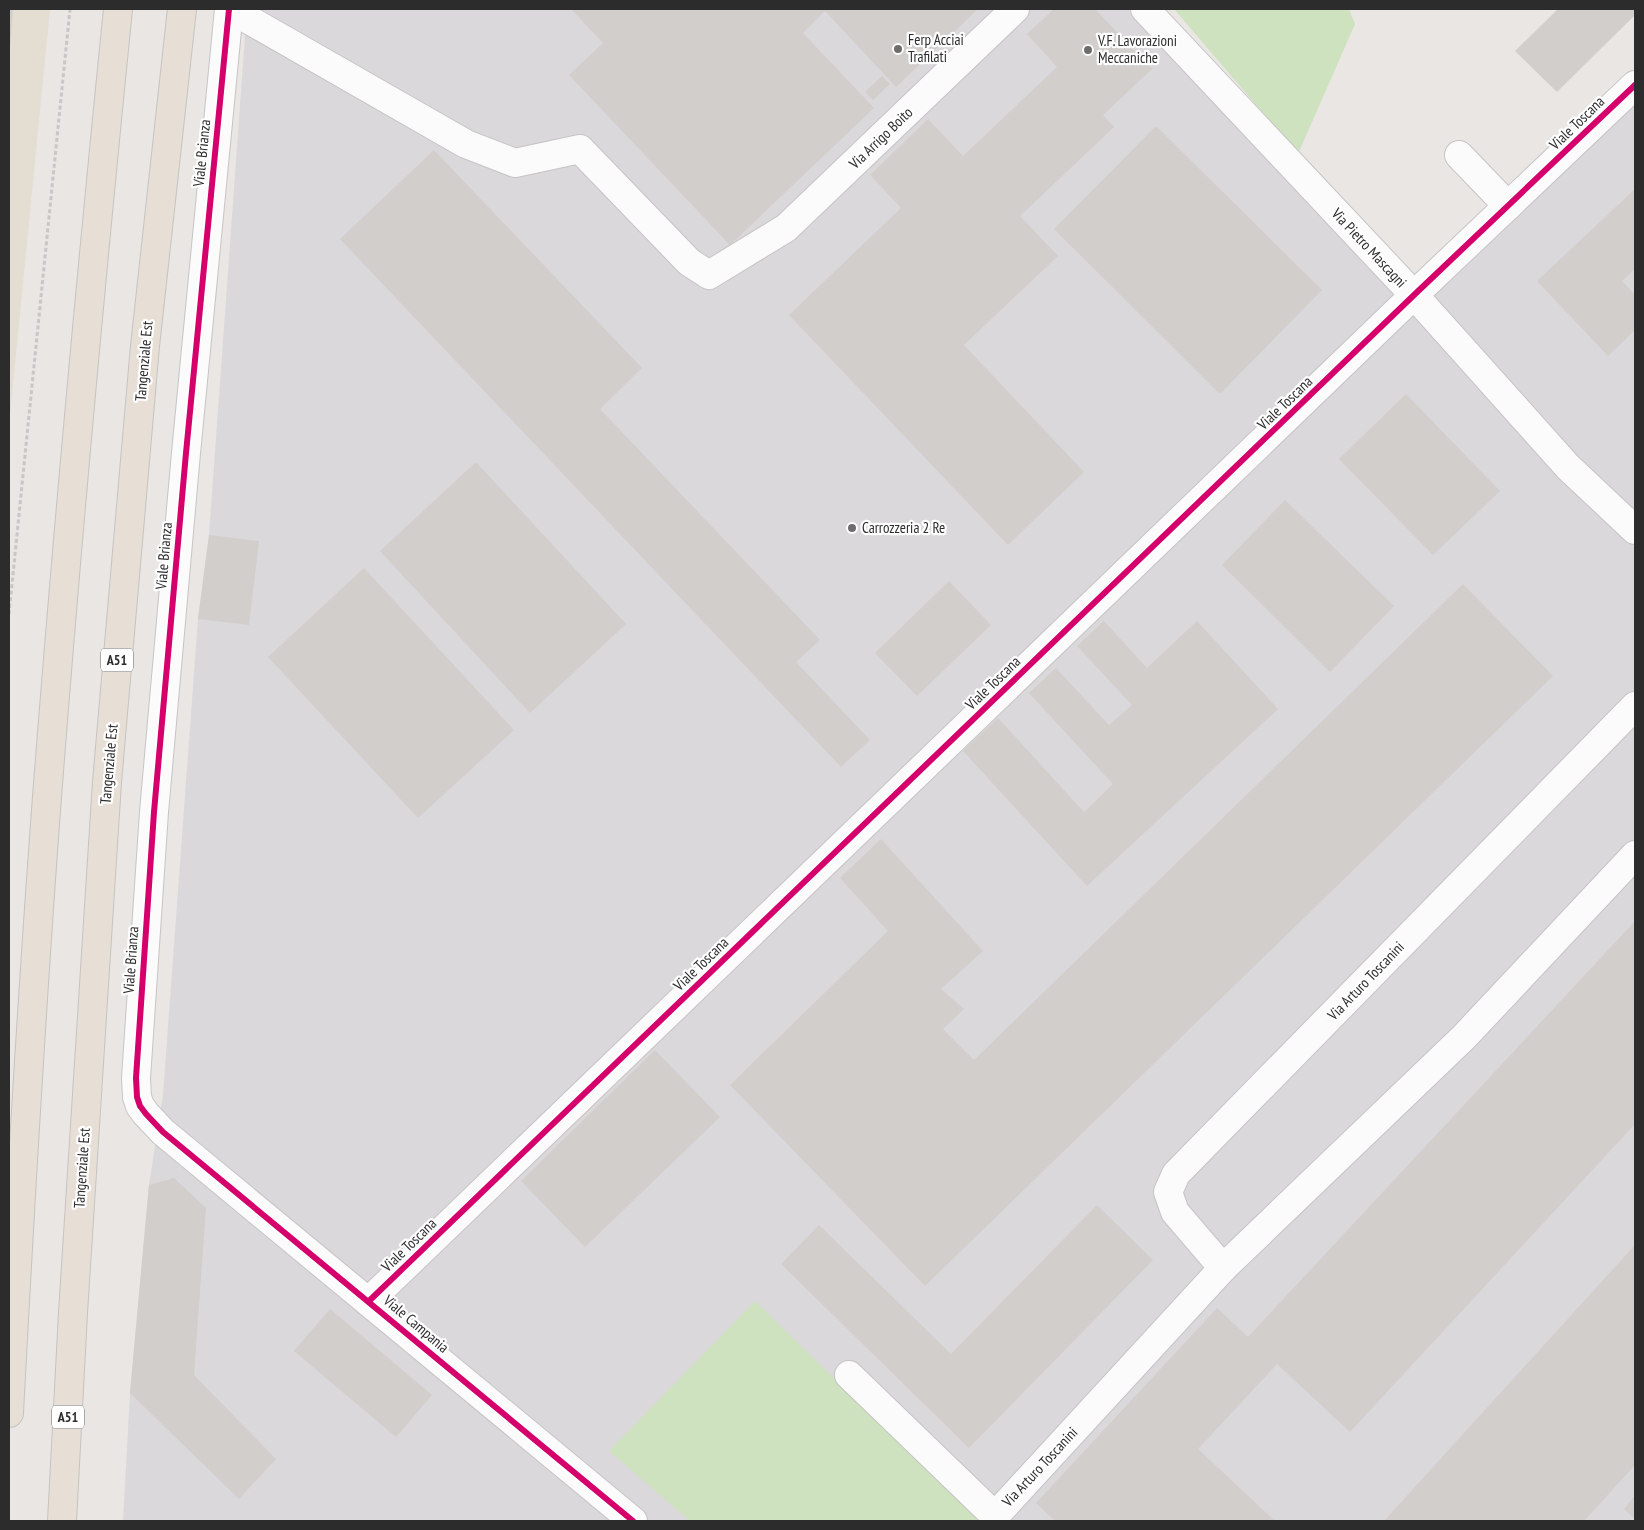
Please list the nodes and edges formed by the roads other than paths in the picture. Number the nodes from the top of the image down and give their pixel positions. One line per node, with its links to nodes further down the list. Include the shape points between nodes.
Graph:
1 (118, 9): 17 (highway, via 89,298 48,786)
2 (182, 9): 18 (highway, Tangenziale Est / A51, via 145,346 107,782)
3 (229, 9): 4 (street, Via Arrigo Boito, via 466,144 515,163 580,149 689,262 709,275 786,228); 13 (street, Viale Brianza, via 150,851 136,1078)
4 (1016, 9)
5 (1145, 9): 9 (street, Via Pietro Mascagni)
6 (1635, 85): 8 (street, Viale Toscana)
7 (1459, 155): 8 (street)
8 (1508, 206): 9 (street, Viale Toscana)
9 (1414, 295): 10 (street, Via Pietro Mascagni, via 1568,467); 15 (street, Viale Toscana)
10 (1635, 530)
11 (1635, 706): 14 (street, Via Arturo Toscanini, via 1176,1174 1168,1192 1175,1212)
12 (1635, 854): 14 (street, Via Arturo Toscanini, via 1464,1037)
13 (140, 1106): 15 (street, Viale Campania, via 182,1149)
14 (1223, 1268): 16 (street, Via Arturo Toscanini, via 995,1516)
15 (369, 1301): 19 (street, Viale Campania)
16 (848, 1375)
17 (9, 1413)
18 (62, 1521)
19 (633, 1521)

